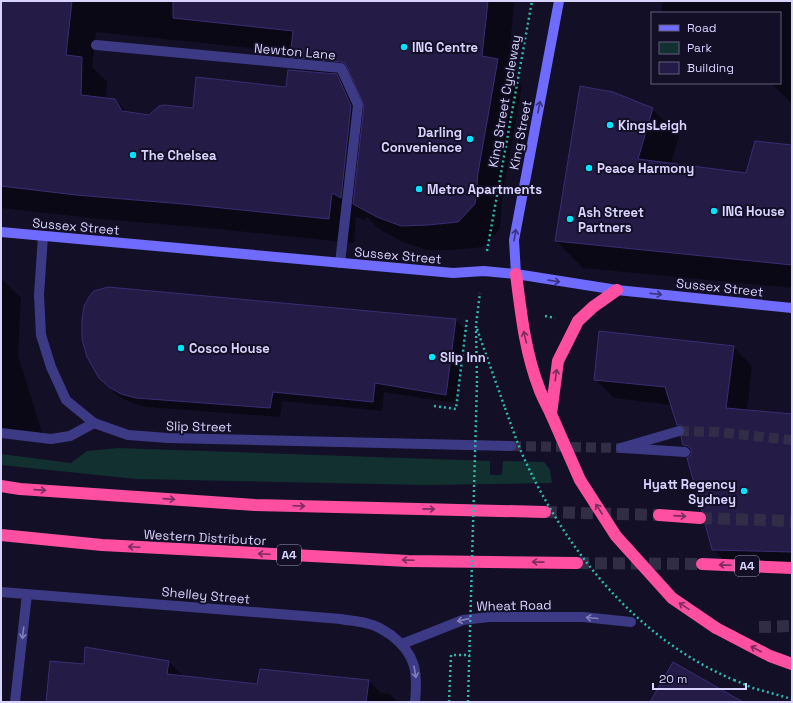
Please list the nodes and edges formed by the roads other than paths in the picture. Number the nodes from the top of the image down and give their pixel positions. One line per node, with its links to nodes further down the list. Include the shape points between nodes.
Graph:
1 (559, 1): 6 (street, King Street, one-way to 1, via 514,240)
2 (96, 45): 5 (street, Newton Lane, via 341,68 358,105)
3 (1, 232): 4 (street, Sussex Street)
4 (43, 236): 5 (street, Sussex Street); 10 (street, Slip Street, via 39,295 41,335 51,367 66,400)
5 (340, 263): 6 (street, Sussex Street, via 453,273 484,271)
6 (516, 274): 7 (street, Sussex Street, one-way to 7); 9 (highway, one-way to 6, via 539,389 528,352)
7 (617, 290): 8 (street, Sussex Street, one-way to 8); 9 (highway, one-way to 7, via 558,361 578,321)
8 (792, 308)
9 (551, 414): 27 (highway, one-way to 9, bridge, via 770,656 716,628 672,598 616,536 580,480)
10 (94, 423): 12 (street, via 70,436 51,439); 13 (street, Slip Street, via 128,435 168,438)
11 (679, 431): 14 (street, via 621,448)
12 (1, 433)
13 (511, 446)
14 (685, 452)
15 (1, 486): 16 (highway, one-way to 16, via 255,505)
16 (545, 512)
17 (659, 515): 18 (highway, one-way to 18)
18 (700, 518)
19 (1, 535): 20 (highway, Western Distributor / A4, one-way to 19, via 384,560 102,545)
20 (577, 563)
21 (702, 564): 22 (highway, A4, one-way to 21)
22 (792, 568)
23 (1, 592): 24 (street, Shelley Street)
24 (27, 594): 26 (street, Shelley Street, via 341,619 371,624); 28 (street, one-way to 28)
25 (631, 622): 26 (street, Wheat Road, one-way to 26, via 576,617 489,617 463,620)
26 (402, 644): 29 (street, one-way to 29, via 412,659 416,673)
27 (792, 664)
28 (15, 702)
29 (415, 702)

